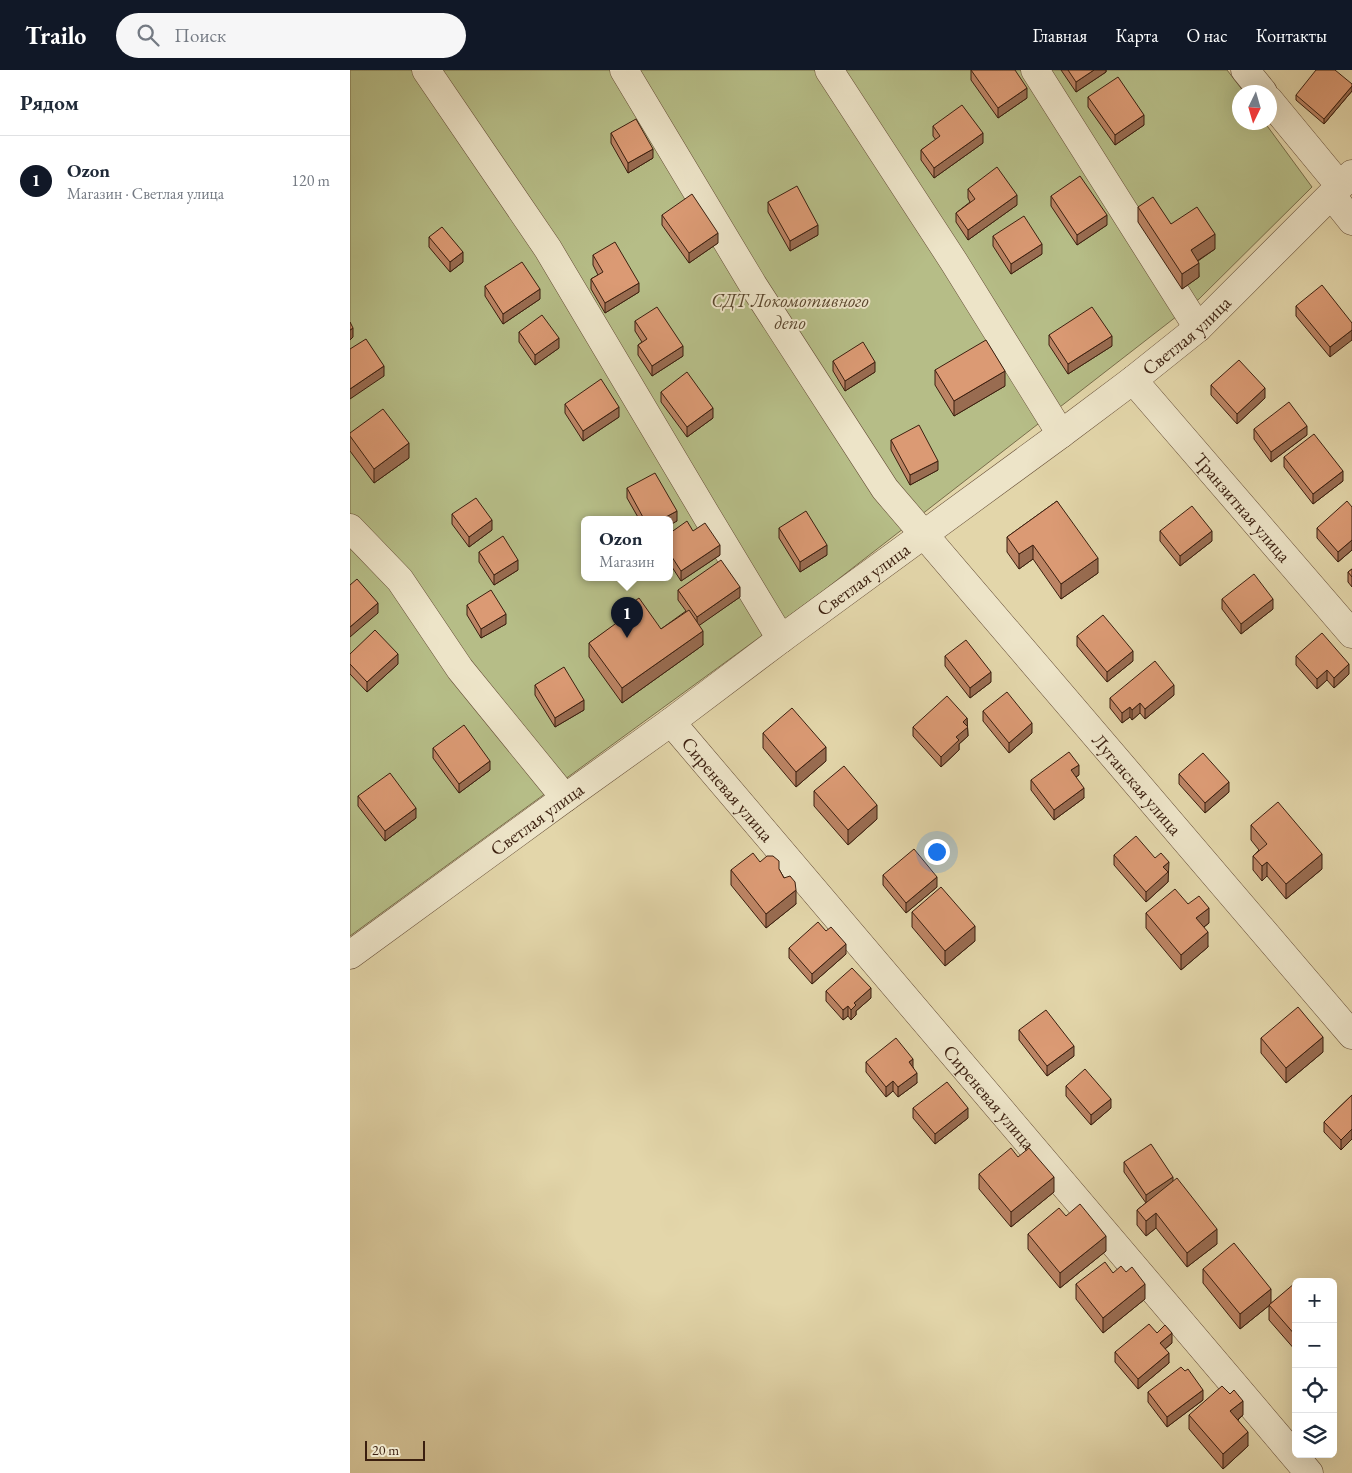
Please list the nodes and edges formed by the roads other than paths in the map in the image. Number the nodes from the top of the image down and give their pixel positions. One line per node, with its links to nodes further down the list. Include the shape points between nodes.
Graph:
1 (426, 70): 16 (street, via 548,249)
2 (624, 70): 14 (street, Луганская улица, via 753,285 885,488)
3 (829, 70): 12 (street)
4 (1035, 70): 10 (street)
5 (1245, 70): 6 (street)
6 (1257, 85)
7 (1277, 108): 8 (street)
8 (1341, 186): 9 (street); 10 (street, Светлая улица)
9 (1352, 221)
10 (1198, 328): 11 (street, Светлая улица)
11 (1133, 380): 12 (street, Светлая улица); 15 (street, Транзитная улица)
12 (1062, 434): 14 (street, Светлая улица)
13 (350, 528): 18 (street, via 400,580 460,669)
14 (924, 535): 16 (street, Светлая улица); 20 (street, Луганская улица)
15 (1352, 634)
16 (781, 639): 17 (street, Светлая улица)
17 (671, 722): 18 (street, Светлая улица); 21 (street, Сиреневая улица)
18 (565, 798): 19 (street, Светлая улица)
19 (350, 955)
20 (1352, 1035)
21 (1310, 1473)

